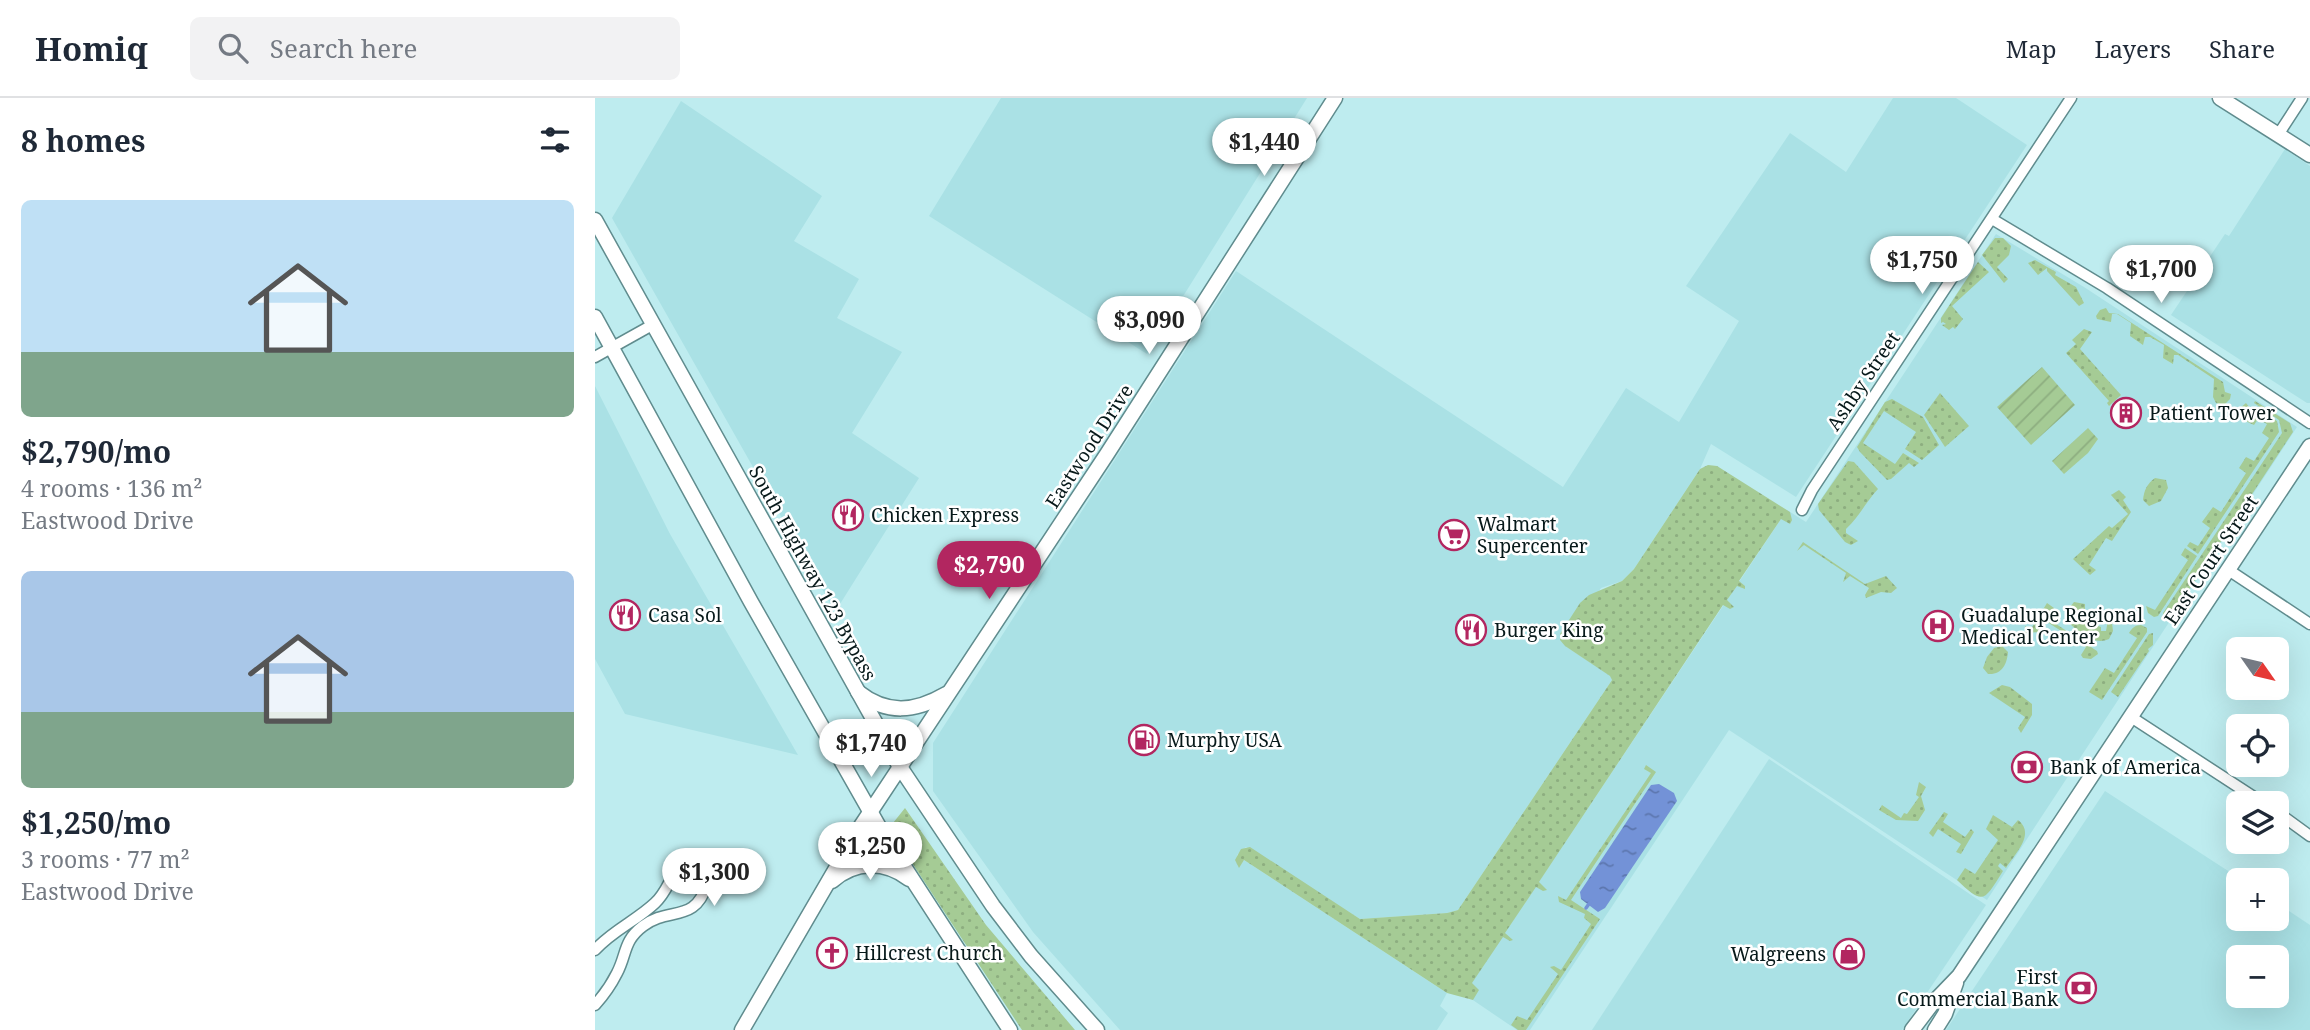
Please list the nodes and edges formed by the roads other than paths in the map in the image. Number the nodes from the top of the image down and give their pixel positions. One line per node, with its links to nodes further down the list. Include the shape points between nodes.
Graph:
1 (1335, 98): 19 (main road, Eastwood Drive)
2 (2071, 98): 7 (street, Ashby Street)
3 (2220, 98): 5 (main road)
4 (2302, 98): 5 (street)
5 (2278, 135): 6 (main road)
6 (2310, 155)
7 (1992, 219): 13 (street, via 2107,288); 15 (street, Ashby Street)
8 (595, 220): 10 (main road, South Highway 123 Bypass)
9 (595, 317): 11 (main road)
10 (655, 324): 11 (street); 18 (main road, South Highway 123 Bypass)
11 (611, 349): 12 (street); 23 (main road)
12 (595, 357)
13 (2310, 423)
14 (2310, 446): 16 (main road, East Court Street)
15 (1802, 510)
16 (2227, 569): 17 (street); 20 (main road, East Court Street)
17 (2310, 624)
18 (855, 690): 19 (main road, via 877,704 899,709 922,706); 21 (main road, South Highway 123 Bypass)
19 (950, 692): 21 (main road, Eastwood Drive)
20 (2131, 717): 22 (street); 30 (main road, East Court Street)
21 (900, 767): 23 (main road, Eastwood Drive); 34 (main road, South Highway 123 Bypass, via 993,906)
22 (2245, 791)
23 (870, 811): 26 (main road); 27 (main road, Eastwood Drive)
24 (2289, 820): 25 (street)
25 (2309, 834)
26 (914, 884): 27 (main road, via 891,868 870,865 848,870); 33 (main road)
27 (825, 887): 32 (main road, Eastwood Drive)
28 (641, 921): 28 (street, via 692,909 707,884 700,872 690,866 679,867 670,877 668,889); 29 (street, via 607,937); 31 (street, via 610,987)
29 (595, 950)
30 (1959, 975): 35 (main road, East Court Street); 36 (main road, East Court Street)
31 (595, 1005)
32 (742, 1030)
33 (1010, 1030)
34 (1097, 1030)
35 (1912, 1030)
36 (1935, 1030)

